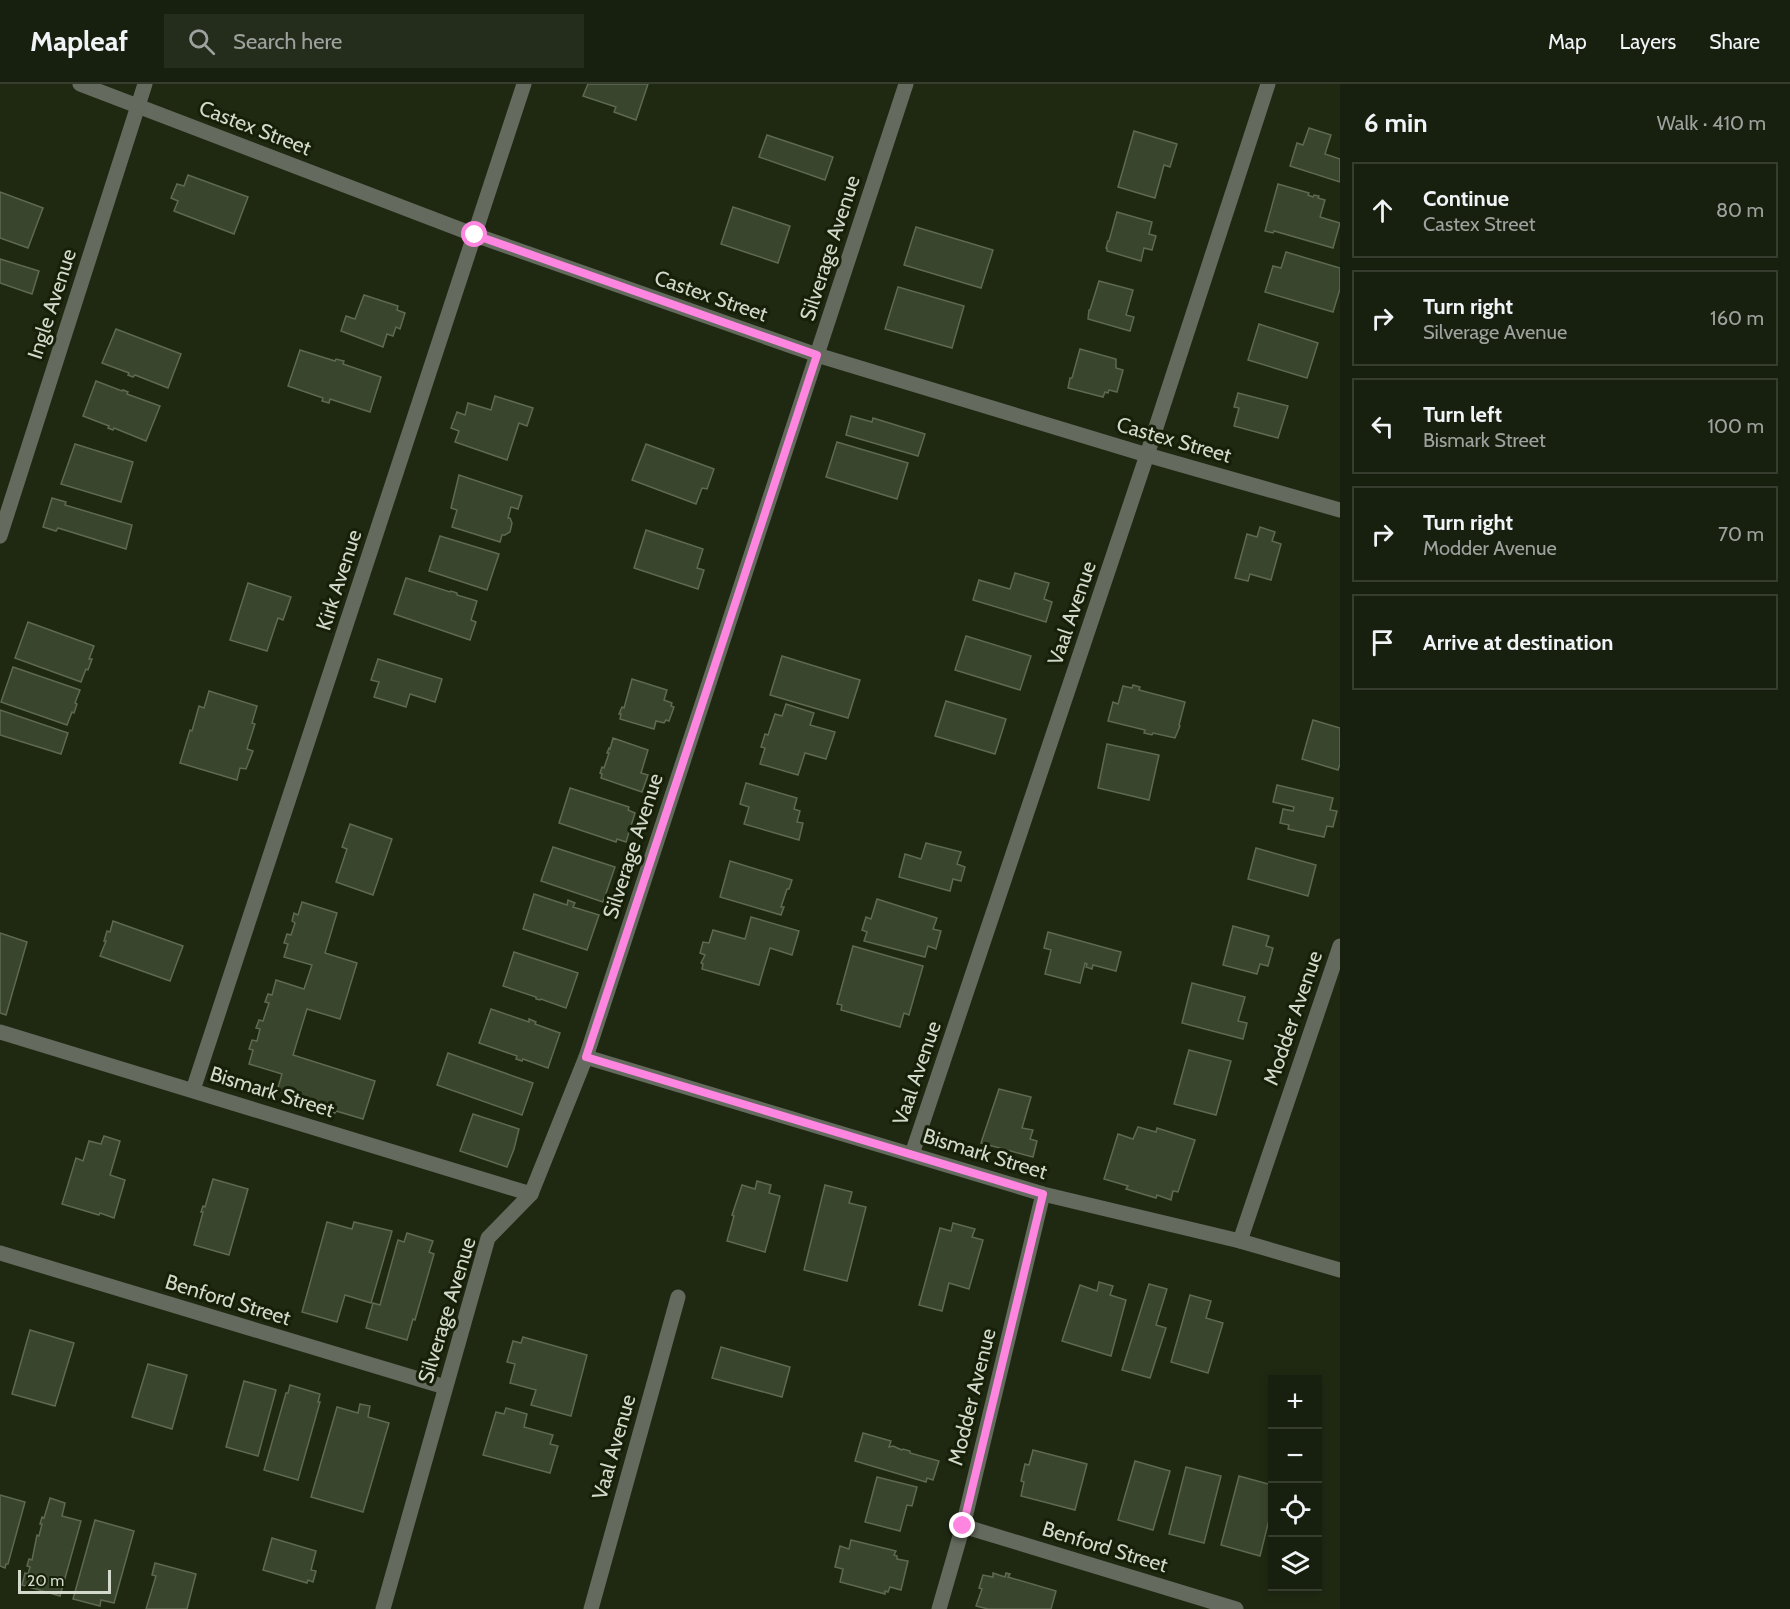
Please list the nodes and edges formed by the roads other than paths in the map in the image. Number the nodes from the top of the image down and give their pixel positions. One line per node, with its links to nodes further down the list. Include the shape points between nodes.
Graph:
1 (80, 84): 6 (street, Castex Street)
2 (145, 84): 6 (street, Ingle Avenue)
3 (524, 84): 7 (street, Kirk Avenue)
4 (906, 84): 8 (street, Silverage Avenue)
5 (1268, 84): 9 (street, Vaal Avenue)
6 (138, 106): 7 (street, Castex Street); 11 (street, Ingle Avenue)
7 (475, 235): 8 (street, Castex Street); 15 (street, Kirk Avenue)
8 (817, 355): 9 (street, Castex Street); 14 (street, Silverage Avenue)
9 (1148, 455): 10 (street, Castex Street); 16 (street, Vaal Avenue)
10 (1340, 510)
11 (0, 536)
12 (1340, 946): 19 (street, Modder Avenue)
13 (0, 1032): 15 (street, Bismark Street)
14 (586, 1057): 16 (street, Bismark Street); 17 (street, Silverage Avenue)
15 (193, 1089): 17 (street, Bismark Street)
16 (912, 1154): 18 (street, Bismark Street)
17 (531, 1194): 23 (street, Silverage Avenue, via 488,1238)
18 (1043, 1194): 19 (street, Bismark Street); 24 (street, Modder Avenue)
19 (1240, 1240): 21 (street, Bismark Street)
20 (0, 1254): 23 (street, Benford Street)
21 (1340, 1270)
22 (678, 1297): 26 (street, Vaal Avenue)
23 (445, 1387): 25 (street, Silverage Avenue)
24 (963, 1526): 27 (street, Modder Avenue); 28 (street, Benford Street)
25 (382, 1609)
26 (591, 1609)
27 (939, 1609)
28 (1236, 1609)

